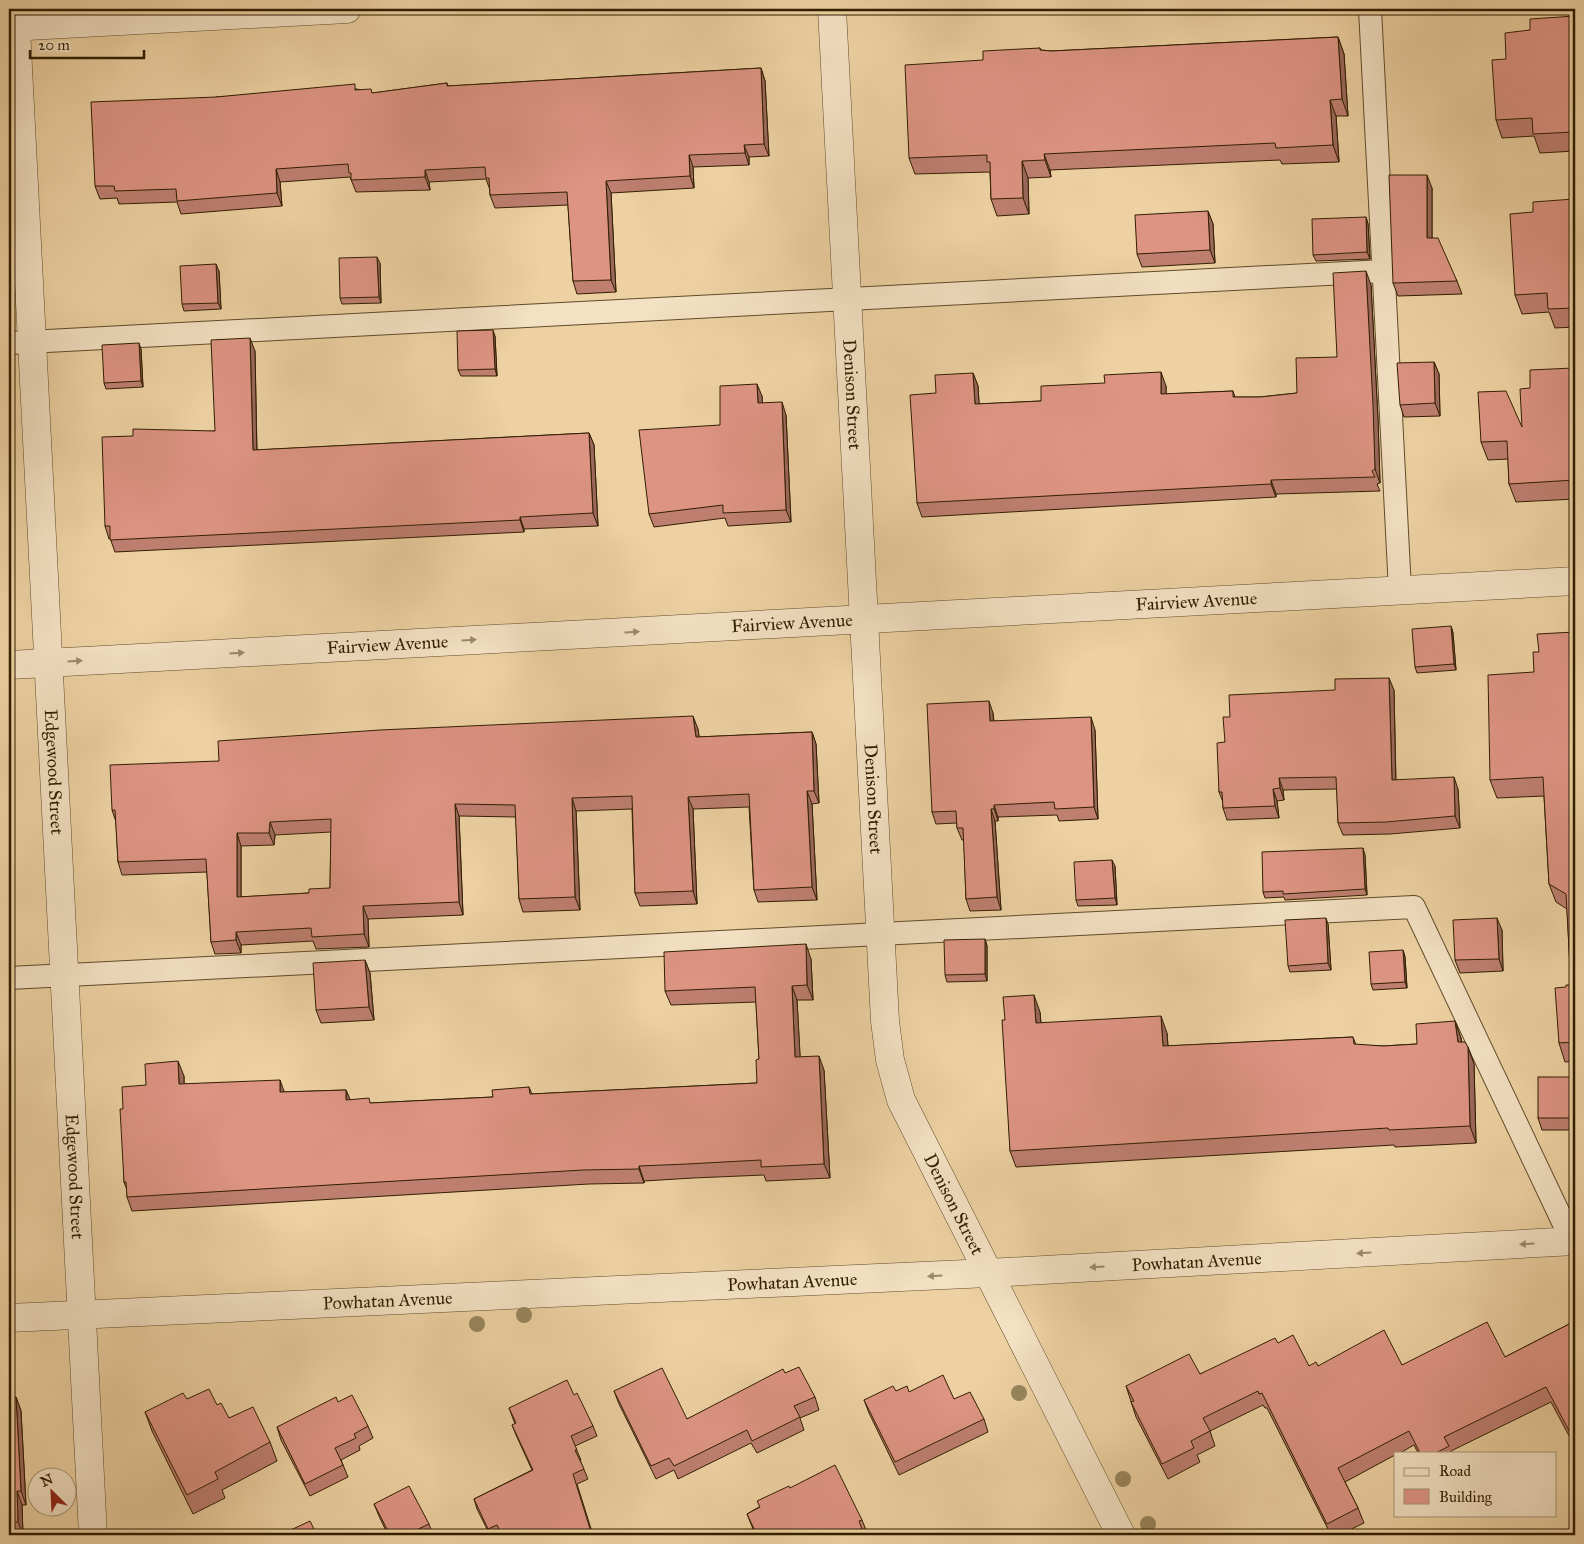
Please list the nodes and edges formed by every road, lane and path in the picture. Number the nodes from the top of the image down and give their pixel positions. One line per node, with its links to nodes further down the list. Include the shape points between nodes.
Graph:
1 (347, 9): 4 (street)
2 (832, 9): 6 (street, Denison Street)
3 (1370, 9): 5 (lane)
4 (13, 21): 7 (street, Edgewood Street)
5 (1384, 271): 6 (lane); 9 (lane)
6 (847, 299): 7 (lane); 10 (street, Denison Street)
7 (20, 342): 11 (street, Edgewood Street)
8 (1575, 581): 9 (street, Fairview Avenue)
9 (1400, 590): 10 (street, Fairview Avenue)
10 (864, 619): 11 (street, Fairview Avenue, one-way to 10); 13 (street, Denison Street)
11 (49, 663): 12 (street, Fairview Avenue); 14 (street, Edgewood Street)
12 (9, 665)
13 (881, 933): 14 (lane); 16 (lane, via 1414,907); 17 (street, Denison Street, via 889,1050 901,1100)
14 (64, 975): 15 (lane); 18 (street, Edgewood Street)
15 (9, 978)
16 (1574, 1241): 17 (street, Powhatan Avenue, one-way to 17)
17 (988, 1273): 18 (street, Powhatan Avenue, one-way to 18); 21 (street, Denison Street)
18 (81, 1314): 19 (street, Powhatan Avenue); 20 (street, Edgewood Street)
19 (9, 1318)
20 (92, 1535)
21 (1121, 1535)

